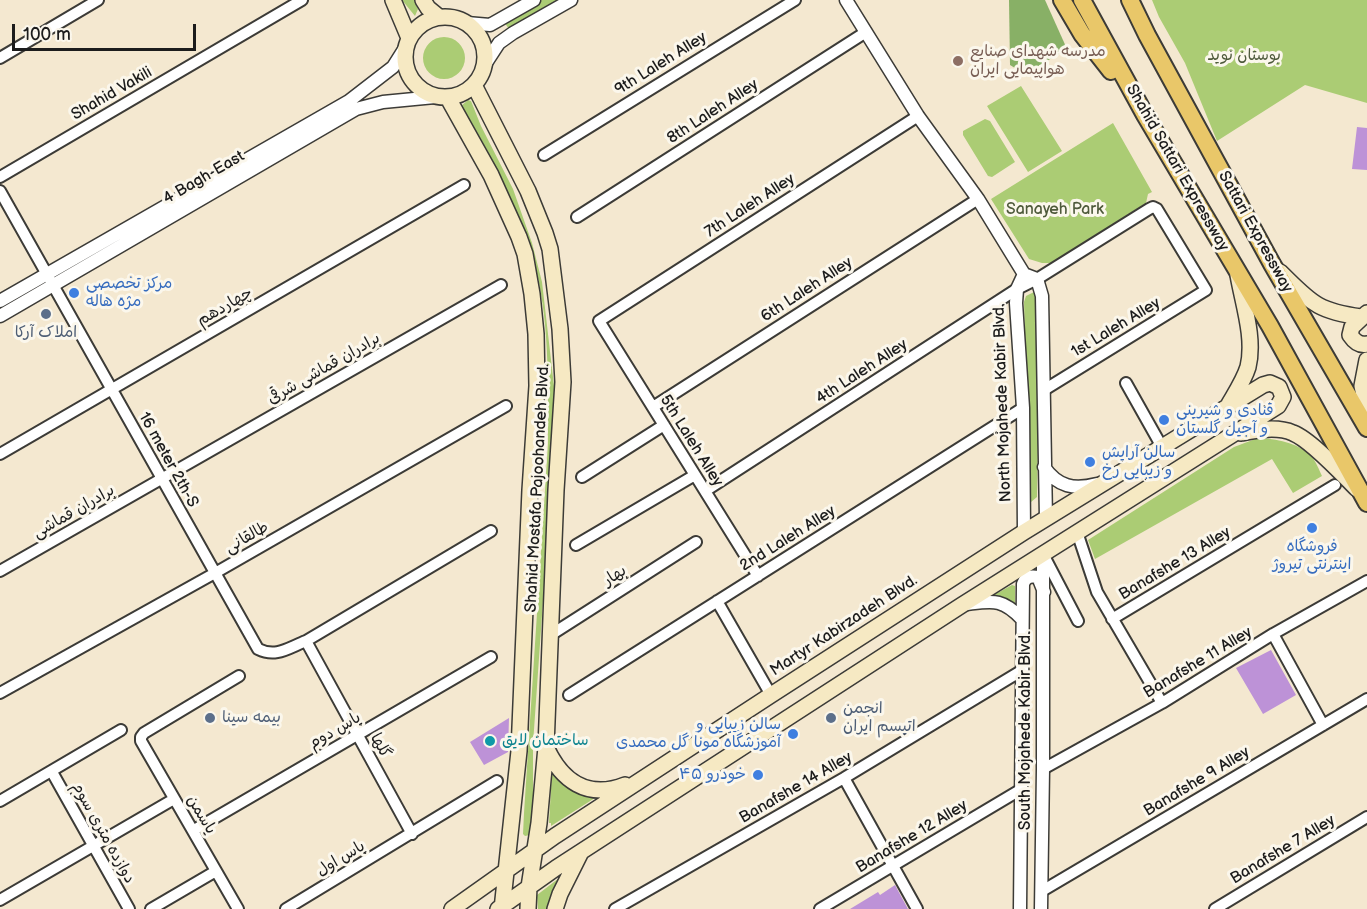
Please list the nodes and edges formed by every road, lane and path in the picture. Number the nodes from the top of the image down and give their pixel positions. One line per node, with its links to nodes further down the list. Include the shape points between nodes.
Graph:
1 (98, 0): 18 (street)
2 (302, 0): 25 (street, Shahid Vakili)
3 (393, 0): 17 (main road)
4 (423, 0): 13 (main road)
5 (534, 0): 14 (street, via 490,25)
6 (571, 0): 19 (street, via 513,33 499,44)
7 (795, 0): 24 (street, 9th Laleh Alley)
8 (846, 0): 15 (street)
9 (1062, 0): 22 (highway, via 1082,34)
10 (1082, 0): 22 (highway, Shahid Sattari Expressway)
11 (1130, 0): 16 (highway)
12 (1138, 0): 16 (highway)
13 (439, 17): 14 (main road); 17 (main road, via 422,24)
14 (467, 23): 19 (main road, via 482,42)
15 (866, 32): 23 (street); 29 (street, 8th Laleh Alley)
16 (1147, 35): 30 (highway, Sattari Expressway)
17 (407, 43): 21 (main road, via 404,59 413,83 423,92); 34 (street, 4 Bagh-East, via 393,67 349,101)
18 (0, 58)
19 (484, 66): 20 (main road)
20 (474, 85): 21 (main road, via 467,91); 83 (main road, Shahid Mostafa Pajoohandeh Blvd., via 539,217 551,260 564,382)
21 (441, 97): 34 (street, 4 Bagh-East, via 383,102 356,110); 113 (main road, Shahid Mostafa Pajoohandeh Blvd., via 491,175 519,237 536,334 537,386 519,751)
22 (1144, 115): 31 (highway, Shahid Sattari Expressway)
23 (918, 116): 28 (street); 41 (street, 7th Laleh Alley)
24 (544, 154)
25 (0, 177)
26 (464, 185): 45 (street, چهاردهم)
27 (0, 191): 34 (street, 16 meter 2th-S)
28 (978, 199): 32 (street); 49 (street, 6th Laleh Alley)
29 (577, 217)
30 (1272, 264): 39 (main road, via 1312,303 1326,310); 53 (highway, Sattari Expressway)
31 (1237, 272): 48 (main road, via 1250,355 1244,378); 64 (highway, Sattari Expressway)
32 (1024, 274): 33 (street); 36 (street, North Mojahede Kabir Blvd.)
33 (1037, 279): 36 (street, 4th Laleh Alley); 37 (street, 4th Laleh Alley, via 1153,207 1205,287); 46 (street, via 1042,296)
34 (50, 280): 38 (street, 4 Bagh-East); 40 (street, 4 Bagh-East); 45 (street, 16 meter 2th-S)
35 (501, 285): 60 (street, برادران قماشی شرقی)
36 (1017, 289): 50 (street, North Mojahede Kabir Blvd.); 63 (street, 4th Laleh Alley)
37 (1204, 292): 46 (street, 1st Laleh Alley)
38 (0, 301)
39 (1364, 315): 42 (main road, via 1350,335 1355,342)
40 (0, 316)
41 (599, 321): 49 (street, 5th Laleh Alley)
42 (1367, 344)
43 (1367, 360): 51 (main road, via 1362,386)
44 (1126, 383): 55 (street)
45 (111, 390): 56 (street, چهاردهم); 60 (street, 16 meter 2th-S)
46 (1044, 390): 57 (street)
47 (506, 406): 73 (street, طالقانی)
48 (1228, 406): 54 (main road, Martyr Kabirzadeh Blvd., via 1270,383 1280,387 1283,397 1278,406); 55 (main road, Martyr Kabirzadeh Blvd.)
49 (653, 407): 52 (street, 5th Laleh Alley)
50 (1023, 408): 67 (street, North Mojahede Kabir Blvd.); 74 (street, 2nd Laleh Alley)
51 (1367, 409)
52 (664, 425): 58 (street, 5th Laleh Alley); 59 (street)
53 (1367, 428)
54 (1229, 436): 64 (main road, via 1272,429 1293,433 1320,453); 68 (main road)
55 (1162, 447): 61 (main road, Martyr Kabirzadeh Blvd.)
56 (0, 454)
57 (1044, 466): 61 (street, via 1058,483 1070,487); 65 (street)
58 (695, 475): 63 (street, 5th Laleh Alley); 70 (street)
59 (582, 477)
60 (162, 479): 72 (street, برادران قماشی); 73 (street, 16 meter 2th-S)
61 (1104, 483): 65 (main road, Martyr Kabirzadeh Blvd.)
62 (1335, 485): 80 (street, Banafshe 13 Alley)
63 (705, 491): 74 (street, 5th Laleh Alley)
64 (1365, 499)
65 (1046, 519): 67 (main road, Martyr Kabirzadeh Blvd.)
66 (491, 531): 84 (street)
67 (1024, 532): 90 (main road, Martyr Kabirzadeh Blvd.)
68 (1077, 532): 71 (main road); 80 (street, Banafshe 13 Alley, via 1097,592)
69 (696, 542): 83 (street, بهار)
70 (576, 545)
71 (1043, 554): 76 (street, South Mojahede Kabir Blvd.); 78 (main road); 81 (street)
72 (0, 571)
73 (215, 573): 84 (street, 16 meter 2th-S, via 258,649 267,654); 88 (street, طالقانی)
74 (758, 576): 77 (street, 2nd Laleh Alley)
75 (1367, 581): 82 (street, Banafshe 11 Alley)
76 (1044, 592): 79 (street, South Mojahede Kabir Blvd., via 1038,577 1025,579); 97 (street, South Mojahede Kabir Blvd.)
77 (717, 601): 89 (street, 2nd Laleh Alley); 90 (street)
78 (962, 605): 79 (street, via 999,601); 110 (main road)
79 (1022, 619): 86 (street, South Mojahede Kabir Blvd.)
80 (1112, 619): 92 (street)
81 (1078, 621)
82 (1273, 634): 92 (street, Banafshe 11 Alley); 93 (street)
83 (549, 636): 96 (main road, Shahid Mostafa Pajoohandeh Blvd.)
84 (306, 641): 95 (street, گلها)
85 (491, 657): 95 (street, یاس دوم)
86 (1021, 671): 100 (street, Banafshe 14 Alley); 102 (street, South Mojahede Kabir Blvd.)
87 (239, 676): 103 (street, یاسمن, via 141,737)
88 (0, 693)
89 (569, 695)
90 (771, 695): 99 (main road, Martyr Kabirzadeh Blvd.)
91 (1367, 699): 93 (street, Banafshe 9 Alley)
92 (1162, 703): 97 (street, Banafshe 11 Alley)
93 (1323, 726): 115 (street, Banafshe 9 Alley)
94 (122, 730): 98 (street)
95 (357, 736): 106 (street, یاس دوم); 107 (street, گلها)
96 (546, 747): 99 (main road, via 560,772 584,787 602,791); 109 (main road, Shahid Mostafa Pajoohandeh Blvd.)
97 (1043, 769): 115 (street, South Mojahede Kabir Blvd.)
98 (52, 772): 104 (street); 108 (street, دوازده متری سوم)
99 (647, 776): 109 (main road, Martyr Kabirzadeh Blvd.)
100 (844, 778): 111 (street); 126 (street, Banafshe 14 Alley)
101 (497, 781): 107 (street, یاس اول)
102 (1020, 790): 111 (street, Banafshe 12 Alley); 118 (street, South Mojahede Kabir Blvd.)
103 (174, 799): 106 (street, یاسمن); 108 (street)
104 (0, 801)
105 (1367, 817): 130 (street, Banafshe 7 Alley)
106 (194, 830): 112 (street, یاسمن)
107 (412, 834): 122 (street, یاس اول)
108 (93, 847): 116 (street); 119 (street, دوازده متری سوم)
109 (535, 850): 113 (main road, Martyr Kabirzadeh Blvd.); 114 (main road, Shahid Mostafa Pajoohandeh Blvd.)
110 (580, 853): 114 (main road); 125 (main road)
111 (893, 866): 127 (street, Banafshe 12 Alley); 128 (street)
112 (216, 871): 120 (street); 121 (street, یاسمن)
113 (506, 871): 117 (main road, Shahid Mostafa Pajoohandeh Blvd.); 123 (main road, Martyr Kabirzadeh Blvd.)
114 (529, 887): 117 (main road); 124 (main road, Shahid Mostafa Pajoohandeh Blvd.)
115 (1042, 891): 129 (street, South Mojahede Kabir Blvd.)
116 (0, 900)
117 (501, 908)
118 (1019, 908)
119 (129, 909)
120 (151, 909)
121 (238, 909)
122 (286, 909)
123 (452, 909)
124 (528, 909)
125 (555, 909)
126 (615, 909)
127 (820, 909)
128 (917, 909)
129 (1041, 909)
130 (1215, 909)

